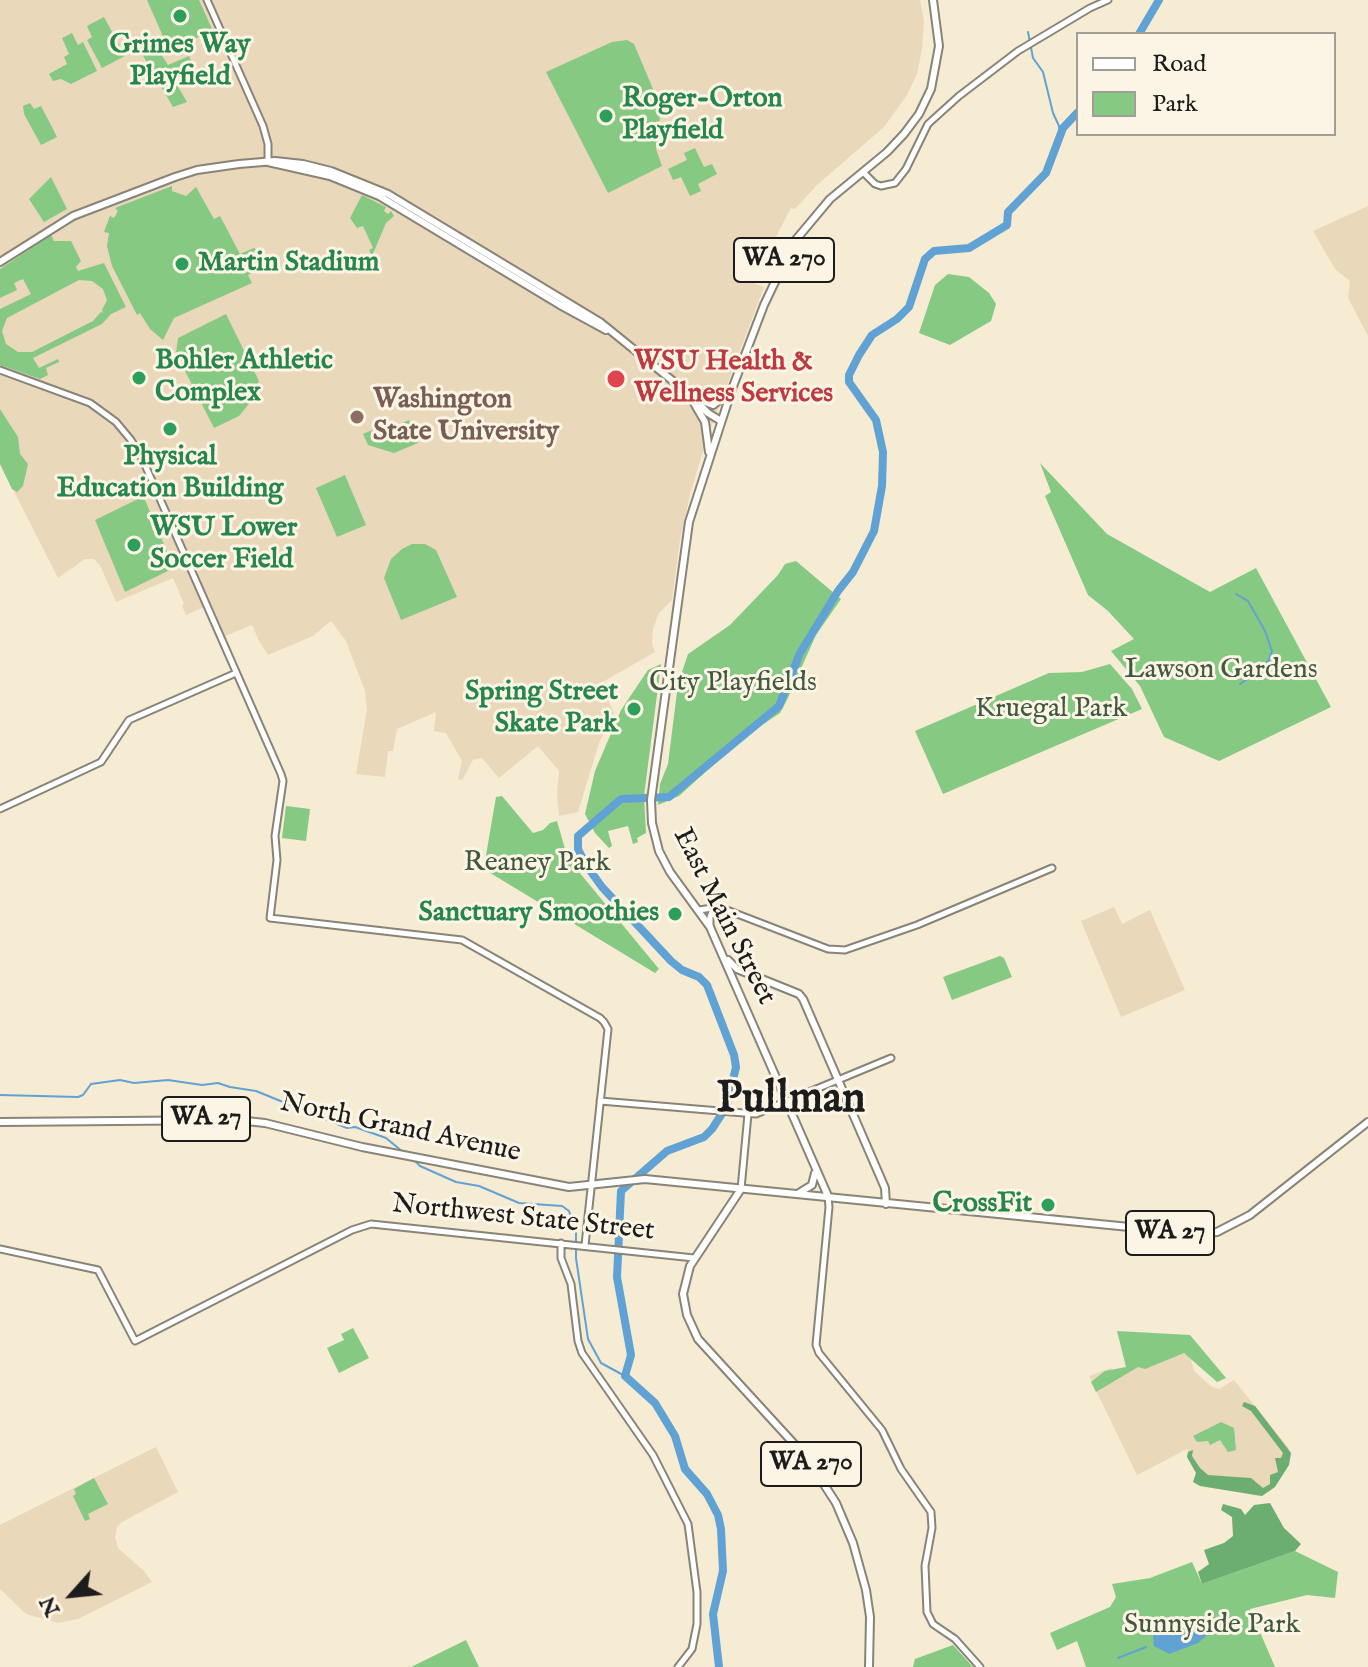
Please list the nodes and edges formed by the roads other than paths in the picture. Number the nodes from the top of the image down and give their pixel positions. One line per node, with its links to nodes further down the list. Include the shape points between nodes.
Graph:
1 (207, 0): 4 (street, via 263,126)
2 (933, 0): 5 (main road, East Main Street / WA 270, via 939,46 931,89 904,134)
3 (1108, 0): 5 (street, via 1024,47 928,124 898,181 881,186)
4 (268, 162): 6 (main road, via 197,170 120,197 66,220); 9 (main road, via 330,176 379,196 610,331)
5 (863, 172): 8 (main road, East Main Street / WA 270, via 830,199 794,242)
6 (0, 262)
7 (0, 370): 12 (street, via 90,403 125,432 142,458)
8 (732, 389): 9 (main road, via 713,405); 10 (main road, East Main Street / WA 270)
9 (690, 396): 10 (main road); 11 (main road, via 705,422)
10 (721, 421): 11 (main road, East Main Street / WA 270)
11 (710, 457): 16 (main road, East Main Street / WA 270, via 689,522 651,811 664,862)
12 (236, 672): 13 (street, via 129,720 101,762); 23 (street, via 283,781 270,918 462,940 600,1018 608,1029)
13 (0, 809)
14 (1052, 868): 15 (street, via 845,950 828,949)
15 (714, 906): 16 (street); 17 (street)
16 (699, 910): 17 (main road, East Main Street)
17 (710, 927): 18 (main road, East Main Street)
18 (723, 954): 19 (main road); 20 (main road, East Main Street)
19 (742, 971): 20 (main road, via 737,975); 22 (main road, via 802,996)
20 (738, 989): 24 (main road, East Main Street)
21 (891, 1058): 22 (street)
22 (838, 1080): 24 (street); 33 (main road, via 885,1188)
23 (600, 1101): 25 (street); 29 (street)
24 (788, 1102): 25 (street); 28 (main road, East Main Street)
25 (748, 1114): 30 (street)
26 (0, 1122): 29 (main road, North Grand Avenue / WA 27, via 237,1120 557,1185)
27 (1368, 1122): 33 (main road, WA 27, via 1250,1215 1206,1234)
28 (810, 1156): 31 (main road, via 814,1182); 32 (main road, East Main Street)
29 (592, 1185): 30 (main road, North Grand Avenue / WA 27, via 645,1179); 35 (street)
30 (741, 1189): 31 (main road, WA 27); 37 (main road, WA 270)
31 (791, 1194): 32 (main road, WA 27)
32 (828, 1196): 33 (main road, WA 27); 40 (street, via 816,1345 882,1430 931,1512 927,1612 933,1624)
33 (886, 1204)
34 (561, 1243): 35 (street, Northwest State Street); 36 (street, Northwest State Street, via 371,1224 135,1341 98,1270); 38 (street, via 582,1353 653,1455 691,1533 697,1624 692,1649)
35 (583, 1245): 37 (street, Northwest State Street)
36 (0, 1249)
37 (694, 1258): 39 (main road, WA 270, via 683,1294 698,1339 807,1458 848,1529 866,1590)
38 (678, 1667)
39 (869, 1667)
40 (980, 1667)

